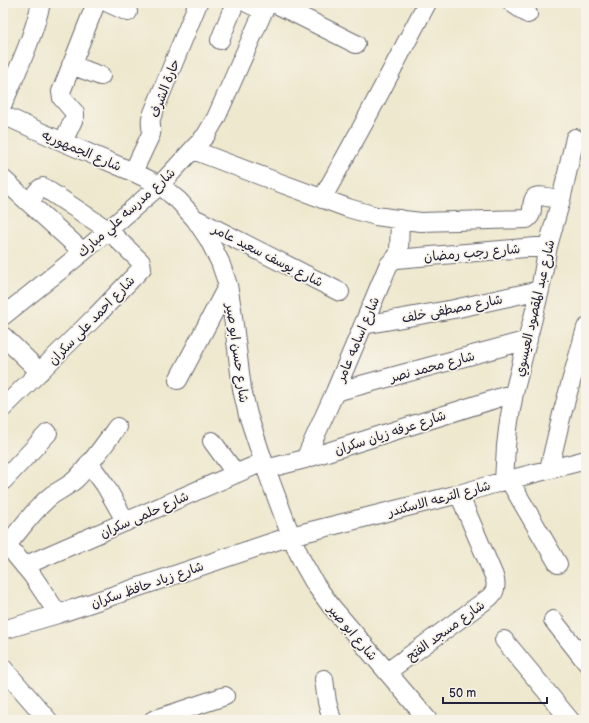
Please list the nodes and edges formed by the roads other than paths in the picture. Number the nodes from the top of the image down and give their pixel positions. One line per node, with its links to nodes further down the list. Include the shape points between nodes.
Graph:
1 (41, 3): 16 (street, via 30,40)
2 (96, 3): 14 (street)
3 (108, 3): 10 (street)
4 (198, 3): 21 (street, حارة الشرف, via 151,118 151,134)
5 (235, 3): 12 (street)
6 (247, 3): 9 (street)
7 (427, 3): 24 (street)
8 (512, 3): 11 (street)
9 (268, 6): 13 (street); 20 (street, شارع مدرسه علي مبارك, via 216,118)
10 (128, 12)
11 (528, 14)
12 (220, 40)
13 (356, 44)
14 (71, 65): 15 (street); 19 (street, via 61,94 75,114)
15 (101, 76)
16 (3, 104)
17 (3, 115): 19 (street, شارع الجمهوريه)
18 (575, 138): 25 (street, شارع عبد المقصود العيسوي)
19 (63, 142): 21 (street, شارع الجمهوريه)
20 (193, 150): 23 (street, شارع مدرسه علي مبارك); 24 (street)
21 (133, 172): 23 (street, شارع الجمهوريه)
22 (3, 178): 26 (street)
23 (160, 185): 27 (street, شارع حسن ابو صير); 29 (street, شارع مدرسه علي مبارك)
24 (322, 199): 28 (street, via 376,216)
25 (561, 200): 28 (street, via 537,196 533,201 531,216 527,219 421,222); 30 (street, شارع عبد المقصود العيسوي)
26 (30, 203): 29 (street, via 40,188 43,188); 31 (street)
27 (195, 219): 33 (street, شارع حسن ابو صير, via 212,245); 35 (street, شارع يوسف سعيد عامر)
28 (400, 220): 32 (street, شارع اسامه عامر, via 399,252)
29 (108, 230): 31 (street, شارع مدرسه علي مبارك); 41 (street, شارع احمد على سكران, via 141,262 142,268)
30 (548, 246): 32 (street, شارع رجب رمضان); 34 (street, شارع عبد المقصود العيسوي)
31 (83, 252): 36 (street, شارع مدرسه علي مبارك)
32 (396, 259): 37 (street, شارع اسامه عامر, via 390,263)
33 (228, 285): 42 (street); 52 (street, شارع حسن ابو صير, via 242,390)
34 (540, 290): 37 (street, شارع مصطفى خلف); 40 (street, شارع عبد المقصود العيسوي)
35 (340, 292)
36 (3, 316)
37 (363, 325): 43 (street, شارع اسامه عامر)
38 (586, 328): 53 (street)
39 (3, 336): 41 (street)
40 (528, 340): 43 (street, شارع محمد نصر); 44 (street, شارع عبد المقصود العيسوي)
41 (40, 372): 45 (street, شارع احمد على سكران)
42 (178, 380)
43 (335, 392): 49 (street, شارع اسامه عامر)
44 (514, 393): 49 (street, شارع عرفه زيان سكران); 55 (street, شارع عبد المقصود العيسوي, via 508,427)
45 (3, 408)
46 (117, 428): 51 (street)
47 (48, 434): 56 (street)
48 (212, 441): 54 (street)
49 (305, 459): 52 (street, شارع عرفه زيان سكران)
50 (586, 460): 53 (street, شارع الترعه الاسكندر)
51 (89, 463): 58 (street); 60 (street, via 74,481 52,495)
52 (264, 466): 54 (street, شارع حلمى سكران); 59 (street, شارع حسن ابو صير)
53 (549, 469): 55 (street, شارع الترعه الاسكندر)
54 (236, 474): 58 (street, شارع حلمى سكران)
55 (507, 480): 57 (street, شارع الترعه الاسكندر); 61 (street)
56 (3, 481)
57 (459, 494): 59 (street, شارع الترعه الاسكندر); 69 (street, شارع مسجد الفتح, via 494,576 496,588 490,598)
58 (126, 522): 62 (street, شارع حلمى سكران)
59 (291, 536): 63 (street, شارع زياد حافظ سكران); 69 (street, شارع ابو صير, via 315,584)
60 (5, 543): 62 (street)
61 (558, 564)
62 (24, 566): 63 (street)
63 (58, 614): 65 (street, شارع زياد حافظ سكران)
64 (553, 620): 67 (street)
65 (3, 630)
66 (504, 640): 76 (street)
67 (586, 662)
68 (3, 668): 72 (street)
69 (388, 672): 75 (street, شارع ابو صير)
70 (324, 679): 74 (street)
71 (224, 696): 73 (street)
72 (48, 720)
73 (153, 720)
74 (332, 720)
75 (428, 720)
76 (570, 720)

